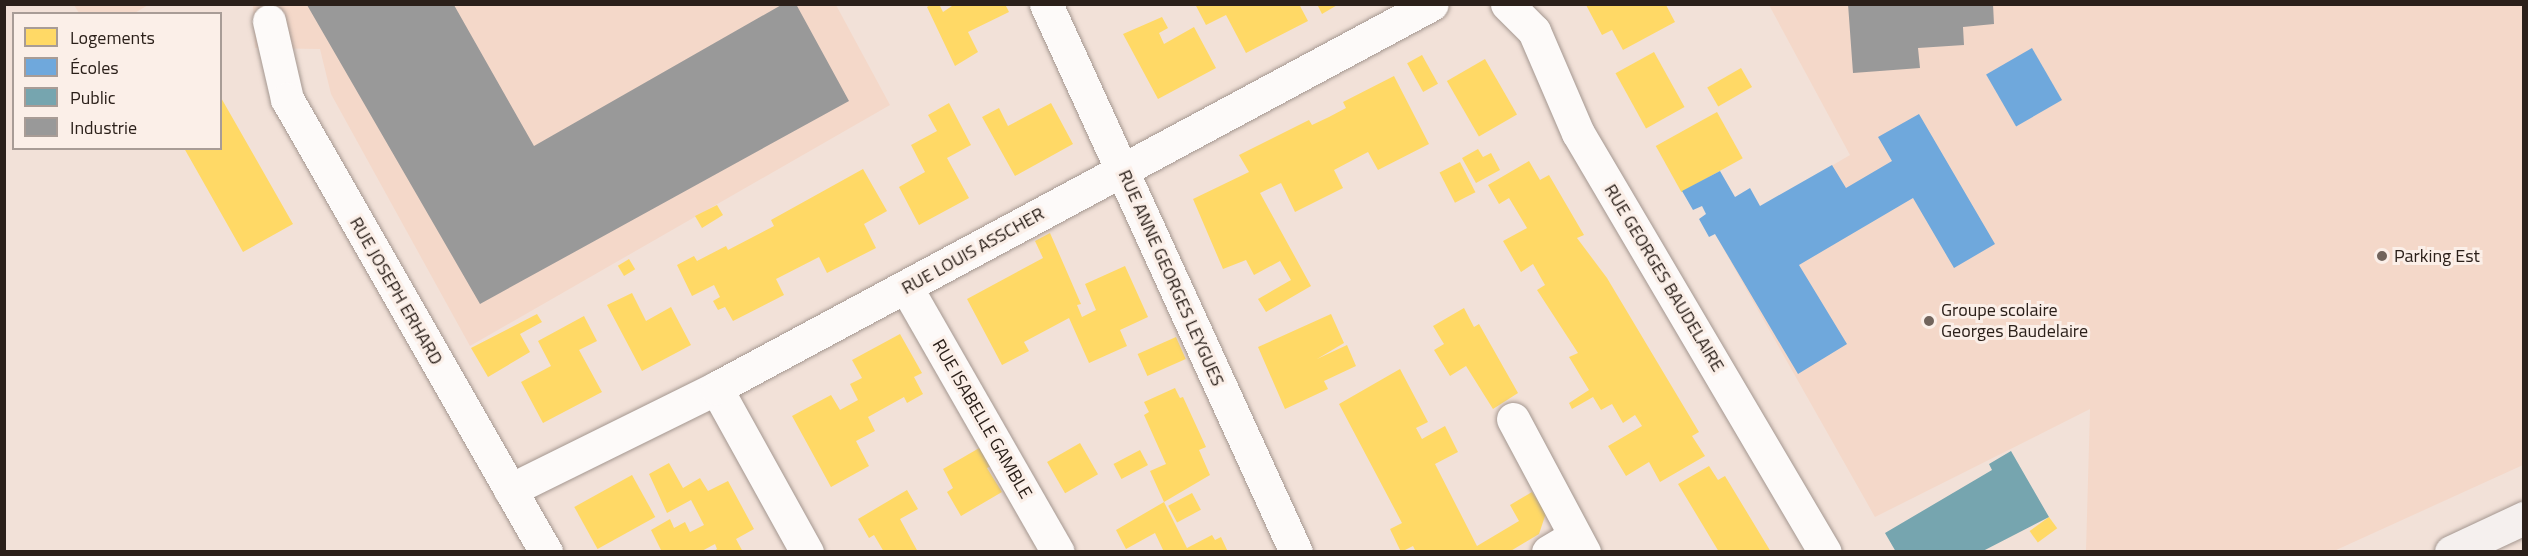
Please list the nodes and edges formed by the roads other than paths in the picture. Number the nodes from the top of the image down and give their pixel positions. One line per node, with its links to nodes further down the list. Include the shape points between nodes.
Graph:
1 (1046, 4): 5 (street, RUE ANNE GEORGES LEYGUES)
2 (1432, 4): 5 (street, RUE LOUIS ASSCHER)
3 (1507, 4): 16 (street, RUE GEORGES BAUDELAIRE, via 1534,31 1578,133)
4 (269, 21): 9 (street, RUE JOSEPH ERHARD, via 287,99)
5 (1122, 169): 6 (street, RUE LOUIS ASSCHER); 15 (street, RUE ANNE GEORGES LEYGUES)
6 (906, 287): 7 (street, RUE LOUIS ASSCHER); 14 (street, RUE ISABELLE GAMBLE)
7 (716, 388): 9 (street, RUE LOUIS ASSCHER); 13 (street)
8 (1513, 419): 11 (street)
9 (510, 490): 12 (street, RUE JOSEPH ERHARD)
10 (2523, 518): 17 (main road)
11 (1569, 546)
12 (546, 552)
13 (807, 552)
14 (1058, 552)
15 (1296, 552)
16 (1825, 552)
17 (2451, 552)

